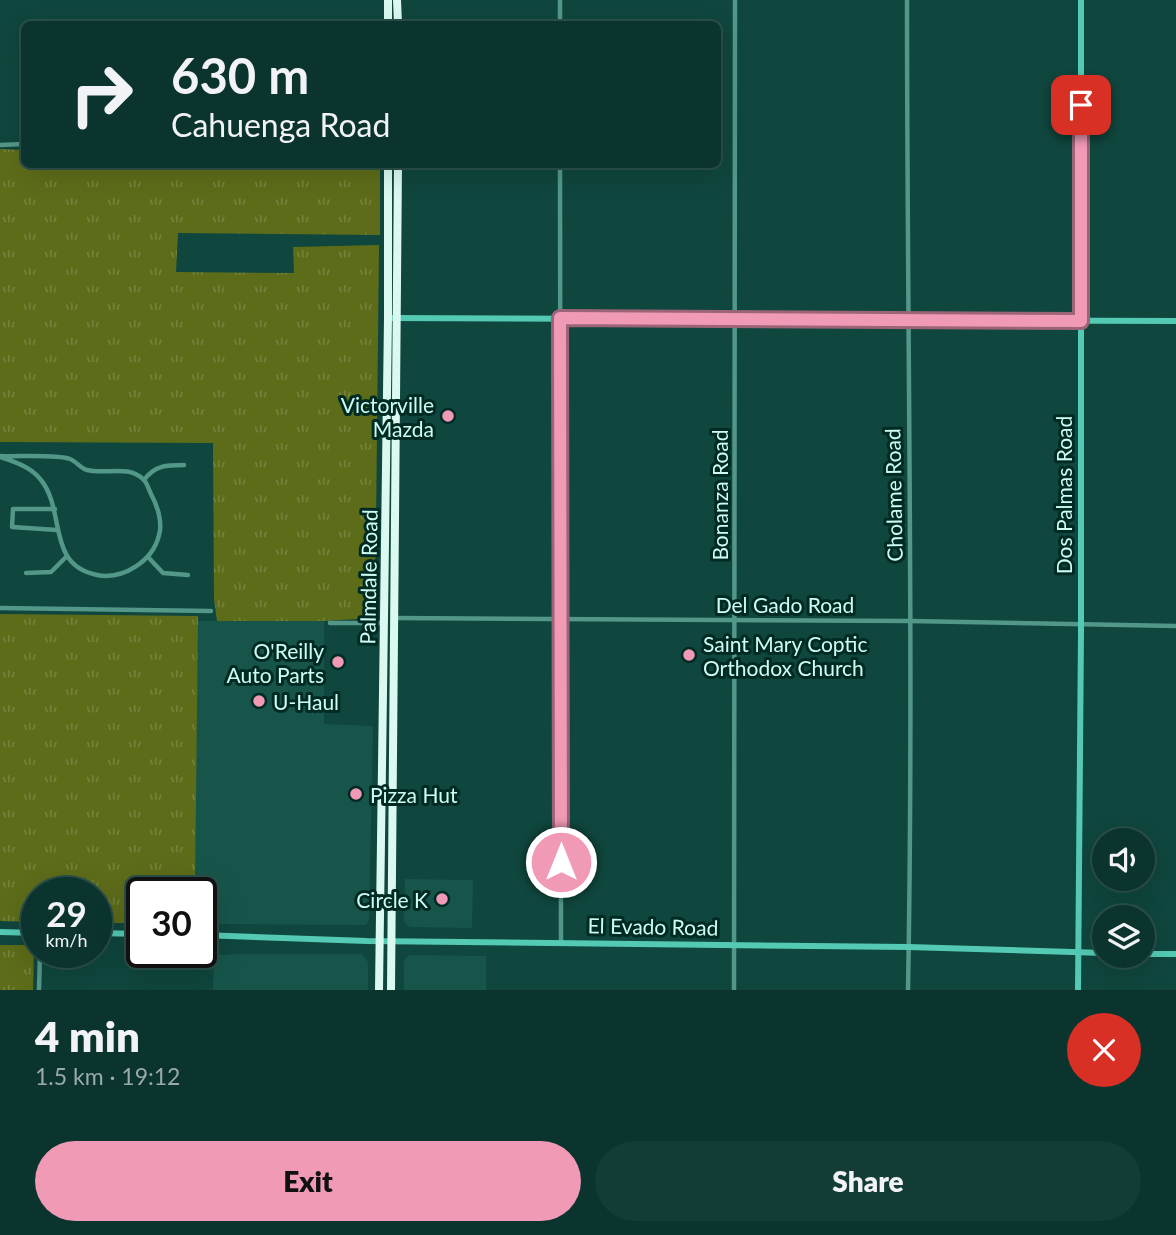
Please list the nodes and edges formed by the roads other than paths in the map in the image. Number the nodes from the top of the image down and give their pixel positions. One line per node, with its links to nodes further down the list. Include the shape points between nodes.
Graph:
1 (388, 0): 7 (highway)
2 (397, 0): 8 (highway)
3 (560, 0): 9 (street)
4 (735, 0): 17 (street, Bonanza Road)
5 (907, 0): 18 (street, Cholame Road)
6 (1081, 0): 19 (street, Dos Palmas Road)
7 (388, 21)
8 (398, 21)
9 (560, 21)
10 (21, 144): 11 (street)
11 (0, 145)
12 (388, 168): 15 (highway, Palmdale Road)
13 (398, 168): 15 (highway, Palmdale Road)
14 (560, 168): 16 (street)
15 (393, 318): 16 (street); 32 (highway, Palmdale Road); 37 (highway, Palmdale Road)
16 (560, 318): 17 (street); 33 (street)
17 (734, 319): 18 (street); 34 (street, Bonanza Road)
18 (907, 321): 19 (street); 35 (street, Cholame Road)
19 (1081, 321): 20 (street); 38 (street, Dos Palmas Road)
20 (1176, 321)
21 (0, 456): 23 (street, via 69,459 86,470 126,470); 24 (street, via 23,465 41,480)
22 (184, 465): 23 (street, via 158,467)
23 (144, 480): 27 (street, via 158,506 160,535)
24 (55, 509): 25 (street); 25 (street, via 13,509 12,527)
25 (57, 530): 26 (street)
26 (67, 556): 27 (street, via 97,575 129,571); 28 (street, via 51,572)
27 (148, 557): 29 (street, via 163,573)
28 (26, 573)
29 (188, 575)
30 (0, 608): 31 (street)
31 (211, 611)
32 (394, 618): 33 (street, Del Gado Road); 44 (highway, Palmdale Road)
33 (559, 620): 34 (street, Del Gado Road); 45 (street)
34 (735, 620): 35 (street, Del Gado Road); 46 (street, Bonanza Road)
35 (910, 621): 38 (street, Del Gado Road); 47 (street, Cholame Road)
36 (330, 622): 37 (street)
37 (384, 623): 43 (highway, Palmdale Road)
38 (1081, 625): 39 (street, Del Gado Road); 48 (street, Dos Palmas Road)
39 (1176, 626)
40 (0, 932): 41 (street)
41 (21, 933)
42 (217, 936): 43 (street, El Evado Road)
43 (380, 941): 44 (street, El Evado Road); 54 (highway, Palmdale Road)
44 (392, 941): 45 (street, El Evado Road); 55 (highway, Palmdale Road)
45 (561, 943): 46 (street, El Evado Road)
46 (734, 945): 47 (street, El Evado Road); 56 (street, Bonanza Road)
47 (908, 947): 48 (street, El Evado Road); 57 (street, Cholame Road)
48 (1079, 953): 49 (street, El Evado Road); 58 (street, Dos Palmas Road)
49 (1092, 953)
50 (1155, 954): 51 (street)
51 (1176, 954)
52 (40, 968): 53 (street)
53 (39, 990)
54 (379, 990)
55 (391, 990)
56 (734, 990)
57 (908, 990)
58 (1078, 990)

